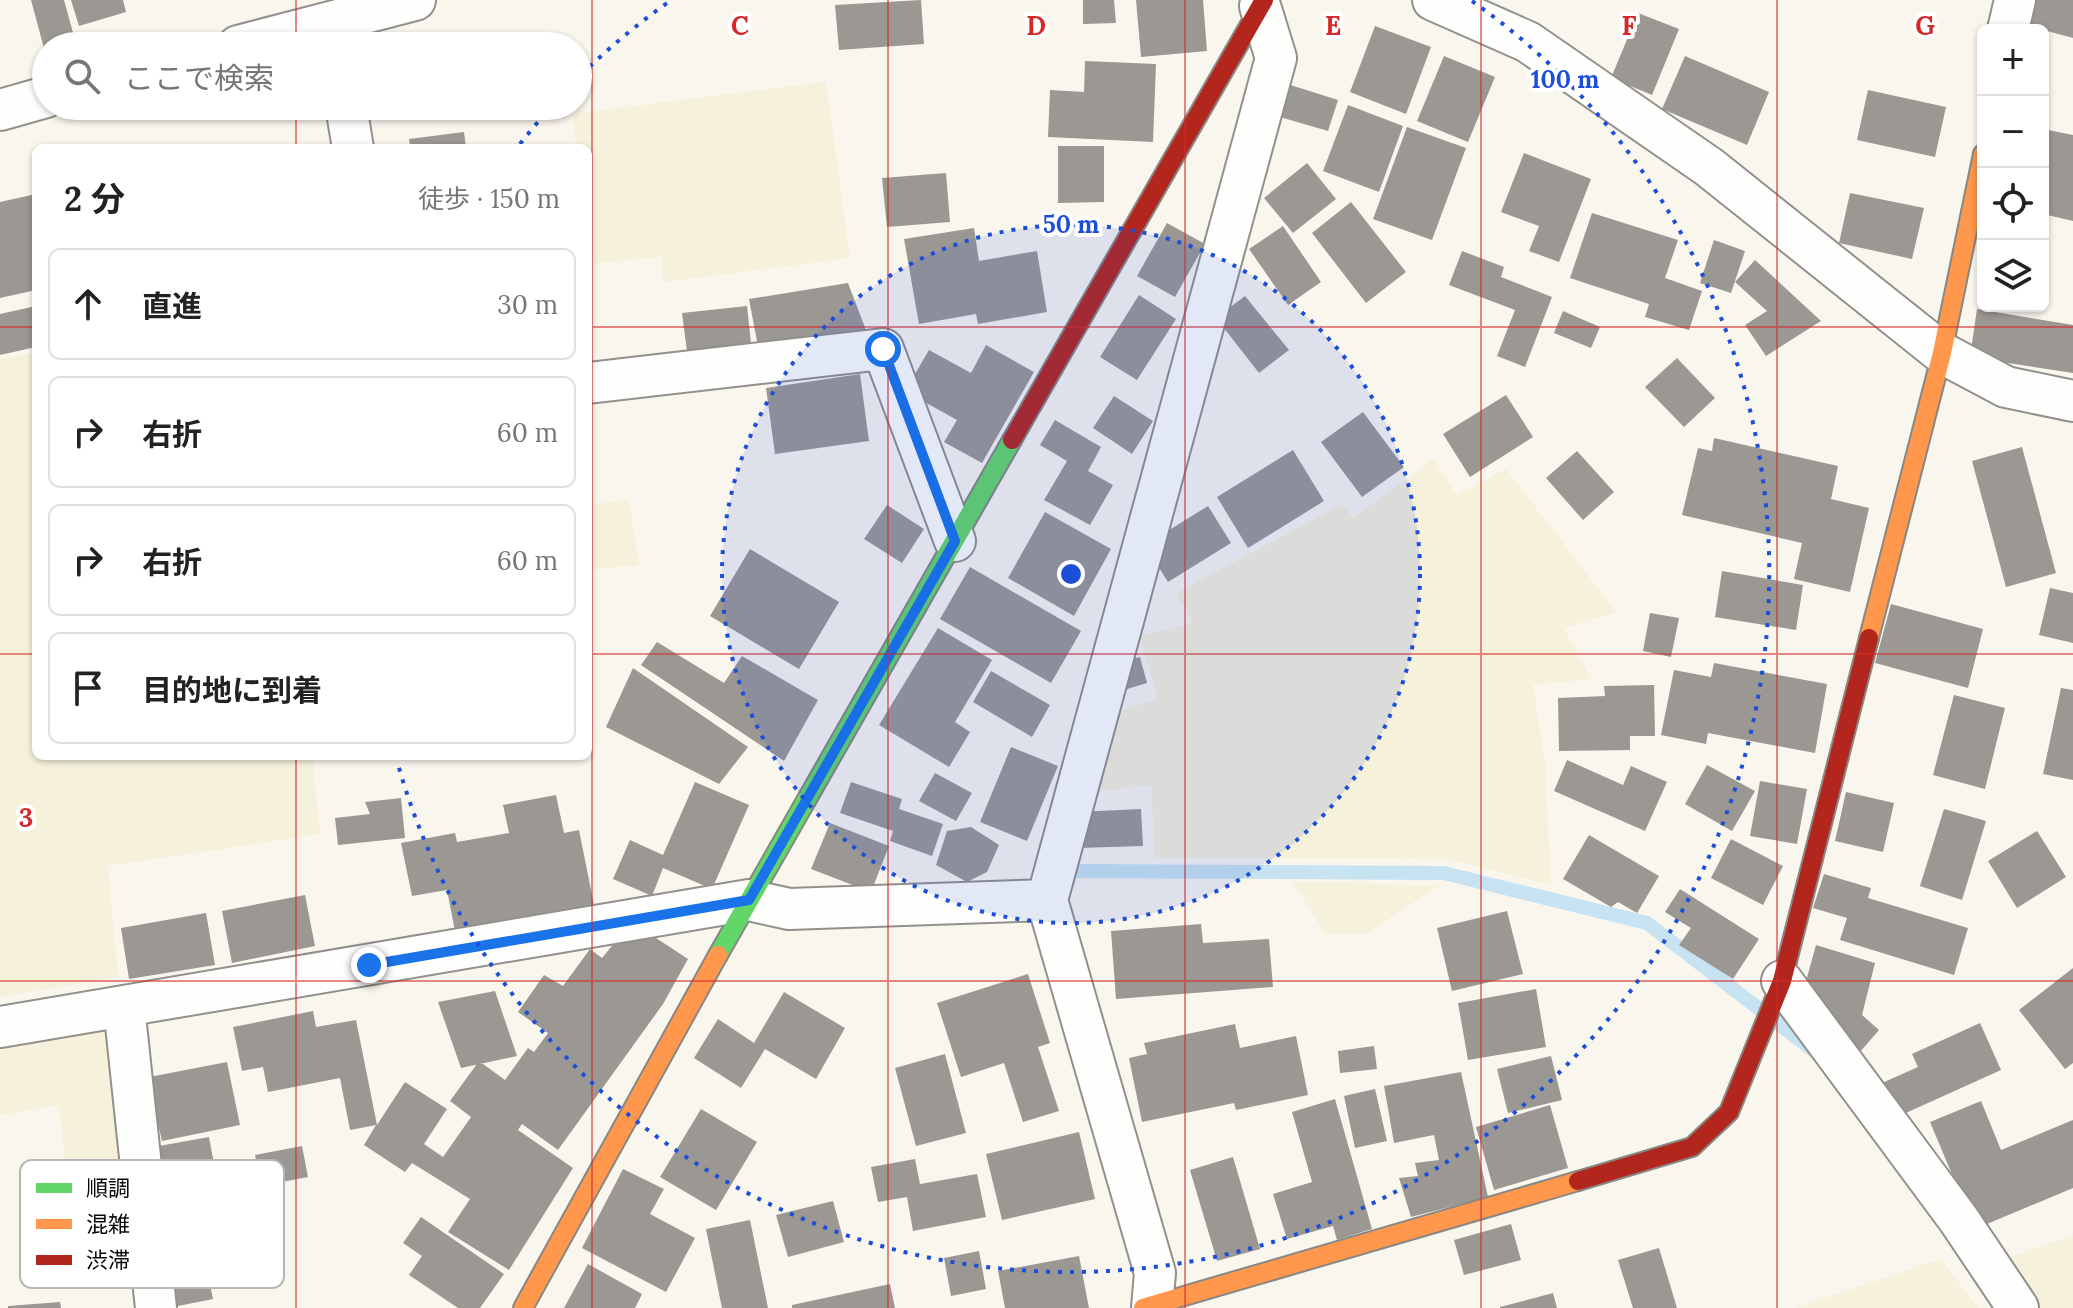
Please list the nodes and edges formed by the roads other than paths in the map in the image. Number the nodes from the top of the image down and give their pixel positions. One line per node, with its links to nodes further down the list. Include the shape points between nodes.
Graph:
1 (415, 0): 6 (street)
2 (1433, 0): 12 (street, via 1528,42 1683,149)
3 (2015, 0): 5 (street)
4 (1262, 3): 15 (street); 17 (street, via 1276,58)
5 (2009, 24)
6 (339, 32)
7 (32, 101): 8 (street)
8 (0, 110)
9 (348, 120): 10 (street)
10 (352, 144)
11 (1980, 168): 12 (street)
12 (1942, 353): 14 (street, via 2006,387); 18 (street)
13 (592, 383): 15 (street, via 883,349)
14 (2073, 401)
15 (955, 541): 16 (street)
16 (749, 900): 17 (street, via 789,909); 19 (street); 25 (street)
17 (1047, 900): 23 (street, via 1155,1273)
18 (1782, 981): 23 (street, via 1729,1112 1692,1147); 26 (street)
19 (124, 1006): 20 (street); 21 (street)
20 (0, 1027)
21 (140, 1160)
22 (154, 1288): 24 (street)
23 (1149, 1307)
24 (156, 1308)
25 (523, 1308)
26 (2018, 1308)

